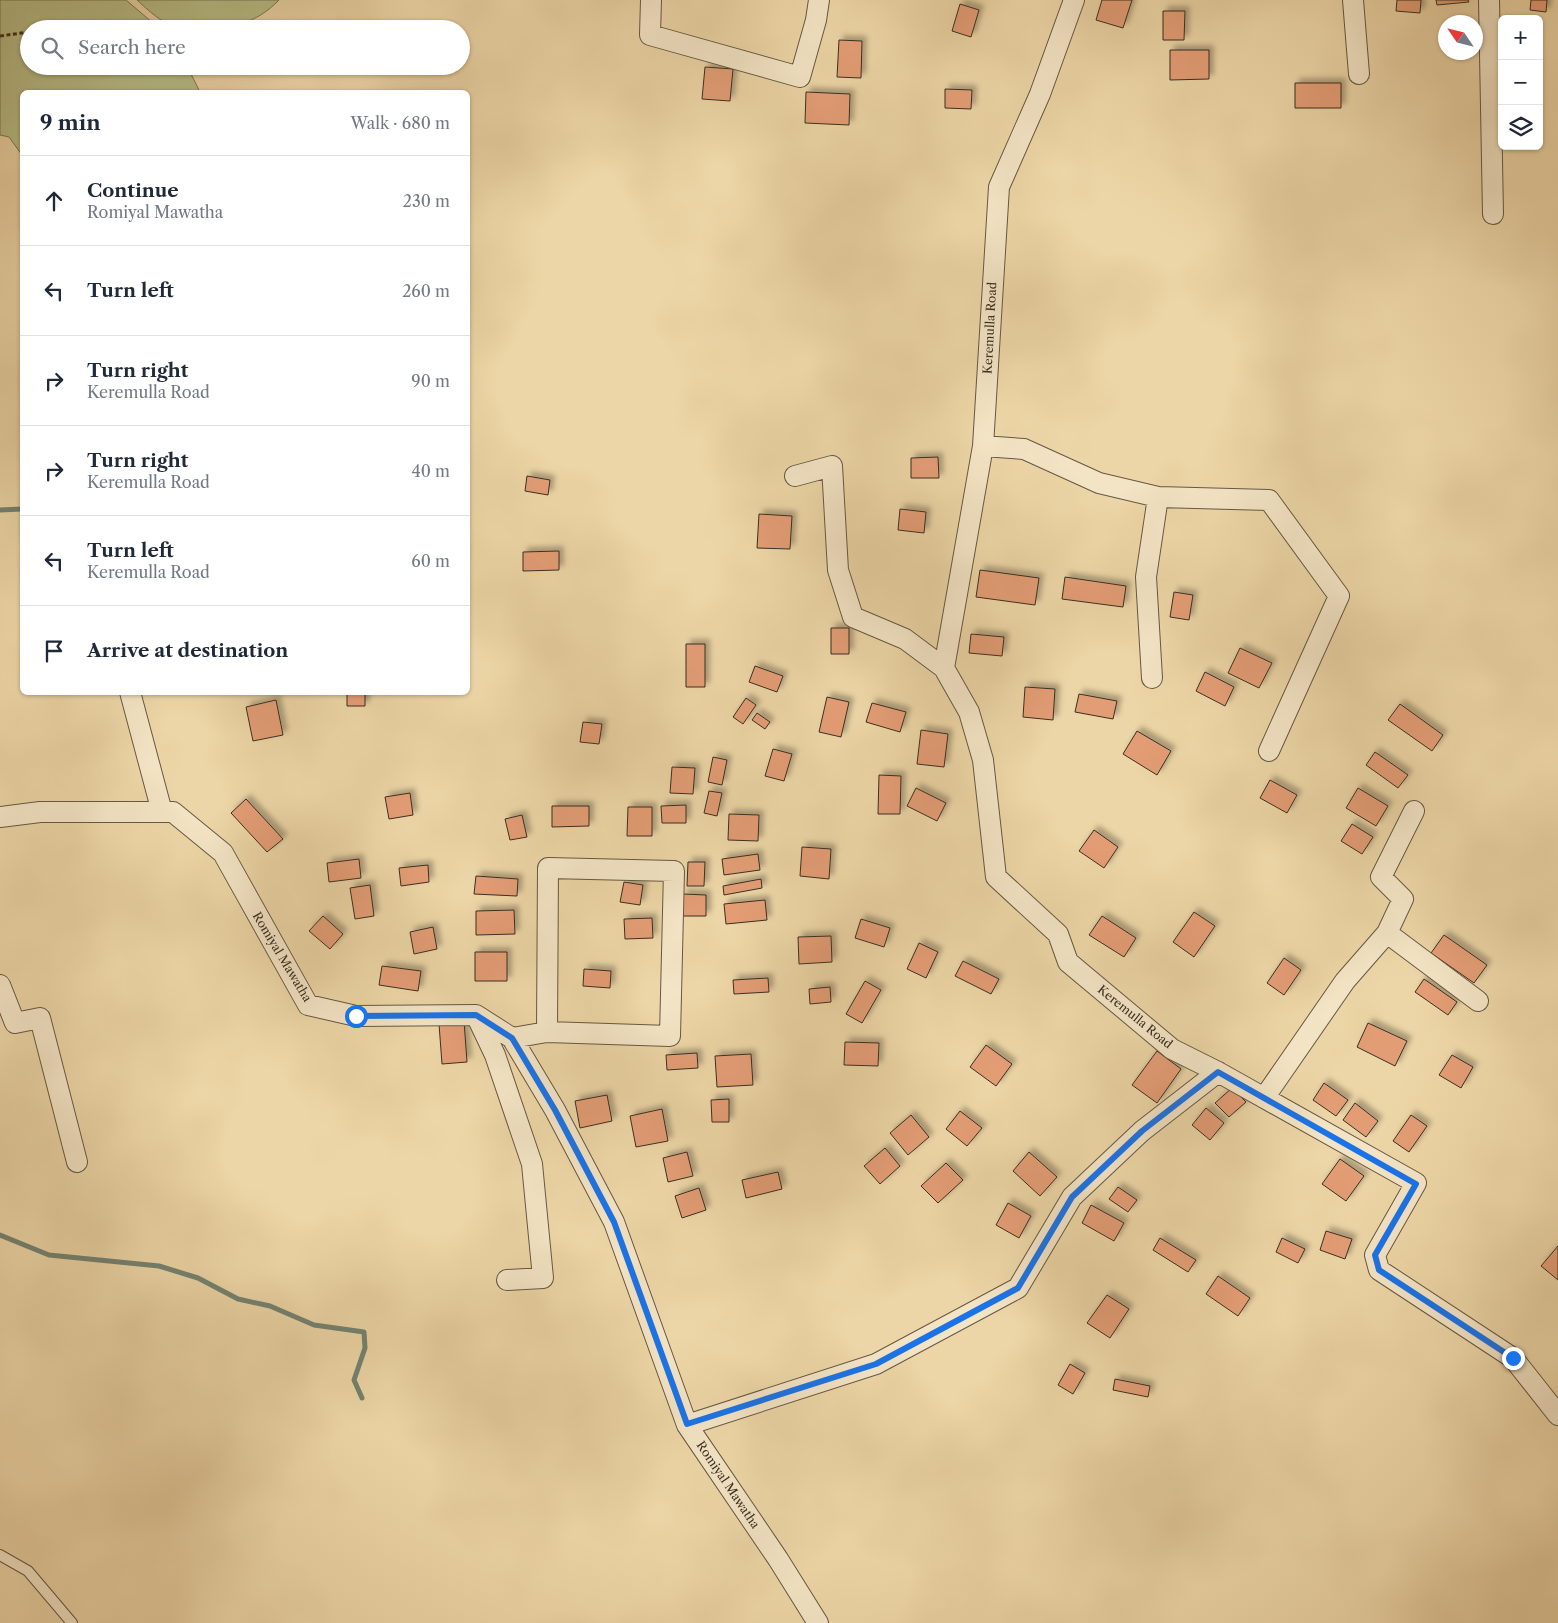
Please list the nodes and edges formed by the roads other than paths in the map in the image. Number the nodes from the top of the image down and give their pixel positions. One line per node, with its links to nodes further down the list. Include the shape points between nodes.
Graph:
1 (651, 0): 2 (street, via 650,35 800,76)
2 (819, 0)
3 (1074, 0): 8 (street, Keremulla Road, via 1040,94 998,187)
4 (1353, 0): 6 (street)
5 (1489, 0): 7 (street)
6 (1359, 74)
7 (1493, 214)
8 (983, 446): 10 (street, via 1024,450 1100,483); 11 (street, Keremulla Road)
9 (795, 476): 11 (street, Keremulla Road, via 832,466 838,570 853,617 904,639)
10 (1158, 497): 12 (street, via 1146,577); 14 (street, via 1269,500 1339,596)
11 (944, 668): 24 (street, Keremulla Road, via 969,712 983,760 996,877 1058,934 1068,962 1172,1049)
12 (1152, 678)
13 (131, 695): 16 (street)
14 (1269, 750)
15 (1414, 811): 18 (street, via 1381,877 1402,899)
16 (162, 812): 17 (street, Romiyal Mawatha, via 40,812); 21 (street, Romiyal Mawatha, via 173,812 223,853 308,1005 356,1016)
17 (0, 817)
18 (1387, 933): 20 (street); 25 (street, via 1345,981)
19 (0, 985): 26 (street, via 14,1024 40,1018)
20 (1478, 1001)
21 (476, 1015): 23 (street, Romiyal Mawatha); 27 (street, via 495,1055 532,1164 542,1278)
22 (547, 1032): 22 (street, via 670,1036 674,870 548,868); 23 (street)
23 (512, 1038): 29 (street, Romiyal Mawatha, via 555,1110 614,1222)
24 (1218, 1072): 25 (street, Keremulla Road); 29 (street, via 1142,1131 1072,1197 1018,1288 876,1364)
25 (1264, 1098): 28 (street, Keremulla Road, via 1416,1184 1375,1255 1379,1270 1513,1358)
26 (78, 1162)
27 (507, 1280)
28 (1558, 1415)
29 (687, 1424): 32 (street, Romiyal Mawatha)
30 (0, 1555): 31 (lane, via 28,1570)
31 (72, 1623)
32 (818, 1623)

